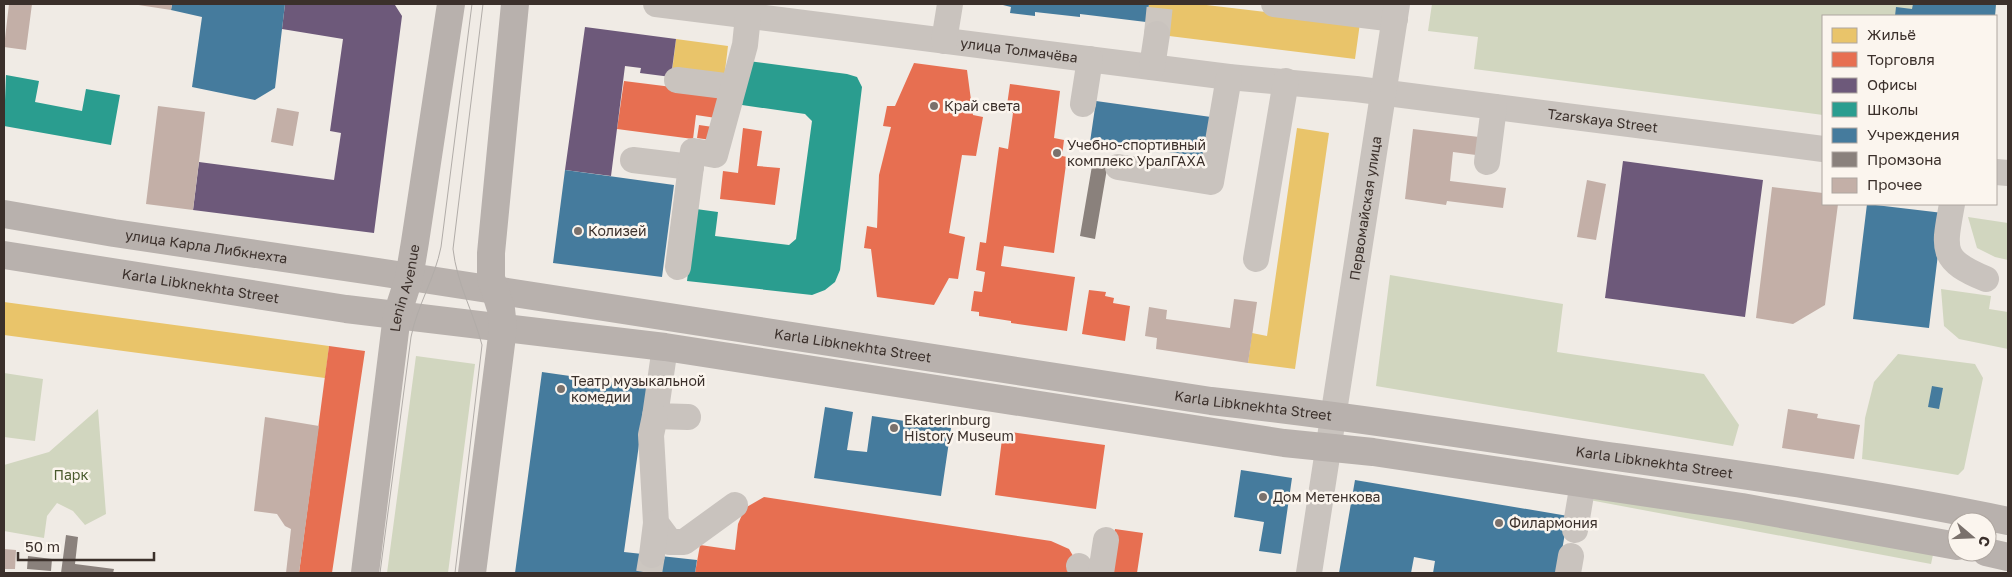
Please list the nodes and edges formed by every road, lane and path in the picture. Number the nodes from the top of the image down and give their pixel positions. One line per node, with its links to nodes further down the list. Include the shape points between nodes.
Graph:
1 (451, 4): 30 (main road, Lenin Avenue)
2 (515, 4): 32 (main road, via 491,253 492,278)
3 (656, 4): 8 (street, улица Толмачёва)
4 (950, 4): 10 (street)
5 (1274, 4): 7 (street)
6 (776, 12): 8 (street, улица Толмачёва); 10 (street, улица Толмачёва)
7 (1396, 12): 17 (street, Первомайская улица)
8 (748, 16): 16 (street, via 745,45)
9 (1157, 34): 12 (street)
10 (944, 41): 11 (street, улица Толмачёва)
11 (1090, 59): 12 (street, улица Толмачёва); 18 (street)
12 (1152, 67): 13 (street, улица Толмачёва)
13 (1229, 77): 15 (street, улица Толмачёва); 23 (street, via 1212,182)
14 (676, 80): 16 (street)
15 (1286, 81): 17 (street, улица Толмачёва); 28 (street)
16 (733, 87): 24 (street, via 715,155 693,151)
17 (1383, 93): 19 (street, Tzarskaya Street); 36 (street, Первомайская улица)
18 (1083, 104)
19 (1494, 106): 20 (street, Tzarskaya Street); 22 (street)
20 (1822, 149)
21 (633, 160): 24 (street)
22 (1487, 162)
23 (1118, 167)
24 (691, 168): 29 (street)
25 (1952, 205): 31 (street, via 1946,244 1948,253 1964,270)
26 (4, 214): 30 (main road, улица Карла Либкнехта)
27 (4, 255): 33 (main road, Karla Libknekhta Street)
28 (1256, 259)
29 (678, 267)
30 (409, 278): 32 (main road, улица Карла Либкнехта); 33 (main road, Lenin Avenue)
31 (1986, 279)
32 (497, 291): 34 (main road); 36 (main road, Karla Libknekhta Street, via 1211,401)
33 (397, 315): 34 (main road, Karla Libknekhta Street); 49 (main road, Lenin Avenue)
34 (503, 328): 35 (main road, Karla Libknekhta Street); 50 (main road)
35 (665, 347): 37 (street); 39 (main road, Karla Libknekhta Street)
36 (1334, 414): 39 (street, Первомайская улица); 42 (main road, Karla Libknekhta Street, via 1787,481 1929,504)
37 (655, 416): 38 (street); 43 (street, via 651,435)
38 (688, 417)
39 (1329, 448): 40 (main road, Karla Libknekhta Street); 51 (street, Первомайская улица)
40 (1583, 484): 44 (street); 46 (main road, Karla Libknekhta Street, via 1742,507)
41 (735, 505): 43 (street, via 684,542 670,542)
42 (2008, 521)
43 (656, 524): 47 (street)
44 (1575, 530)
45 (1106, 540): 48 (street)
46 (1947, 544)
47 (652, 555)
48 (1088, 571)
49 (364, 573)
50 (472, 573)
51 (1309, 573)

